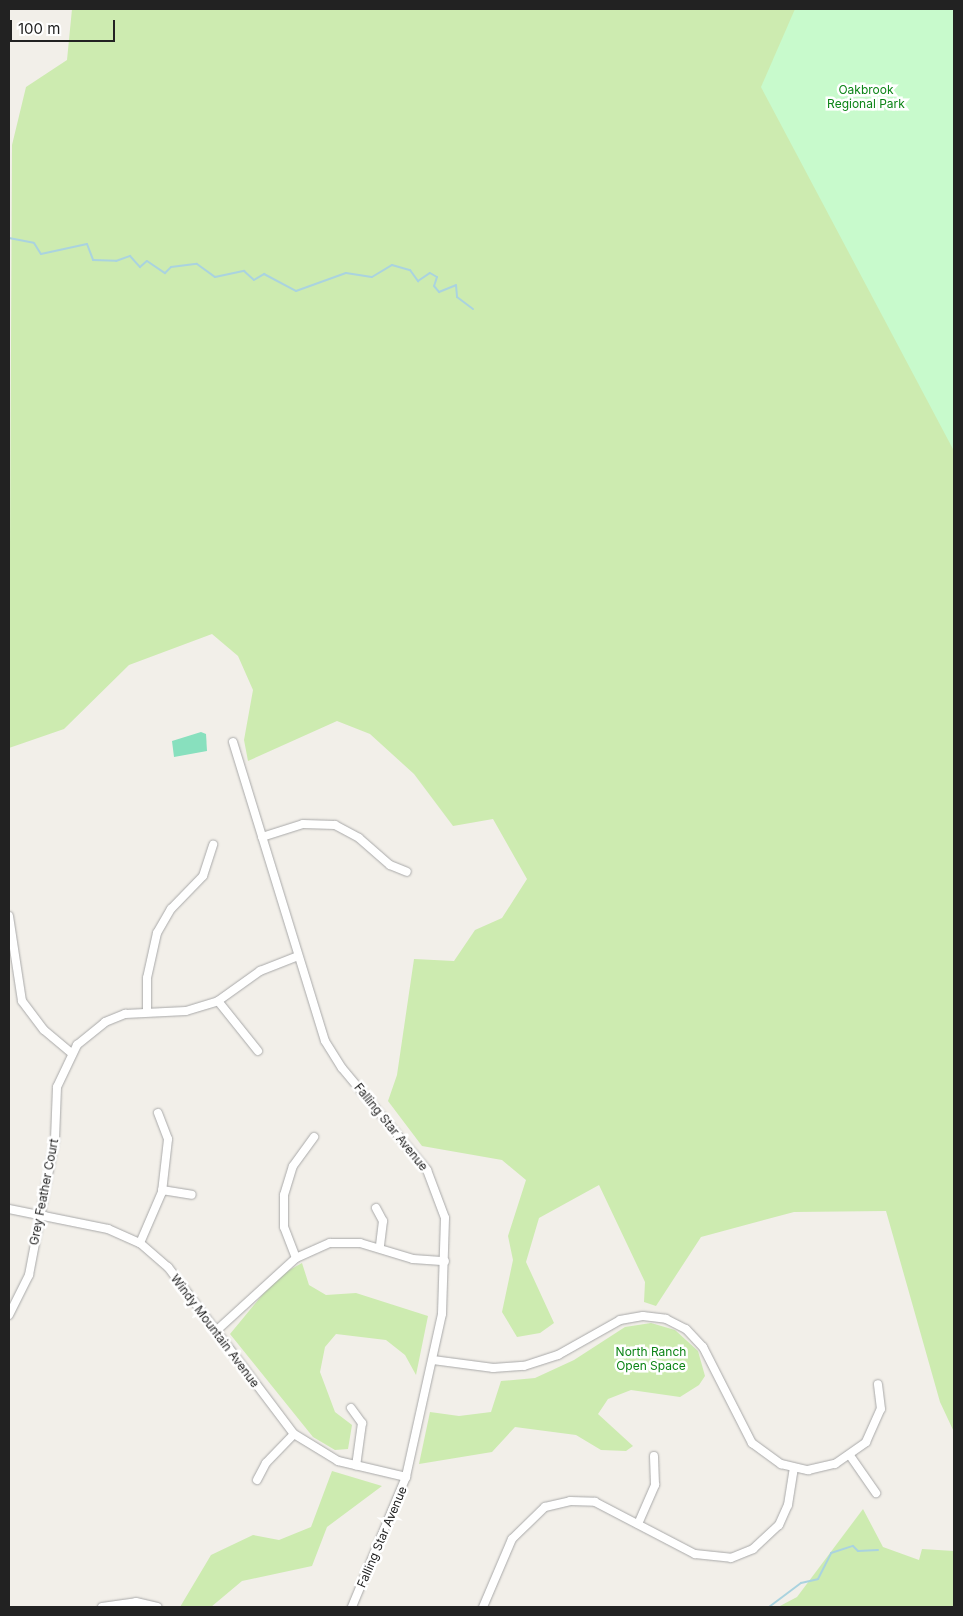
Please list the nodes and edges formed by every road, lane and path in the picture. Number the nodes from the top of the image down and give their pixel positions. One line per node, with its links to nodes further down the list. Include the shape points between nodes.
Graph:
1 (233, 742): 2 (street, Falling Star Avenue)
2 (262, 837): 4 (street, via 303,824 335,825 359,838 390,865); 6 (street, Falling Star Avenue)
3 (213, 845): 8 (street, via 203,876 171,909 157,933 147,978)
4 (407, 872)
5 (9, 916): 10 (street, via 22,1001 44,1030)
6 (298, 956): 7 (street, Grey Feather Court, via 260,971); 21 (street, Falling Star Avenue, via 332,1053 434,1181 445,1218)
7 (218, 1001): 8 (street, Grey Feather Court, via 186,1011); 9 (street)
8 (147, 1010): 10 (street, Grey Feather Court, via 105,1022)
9 (258, 1051)
10 (72, 1053): 17 (street, Grey Feather Court, via 57,1088 55,1139)
11 (158, 1114): 13 (street, via 168,1139)
12 (314, 1137): 20 (street, via 293,1166 284,1195 284,1227)
13 (162, 1190): 14 (street); 18 (street, via 156,1214)
14 (192, 1195)
15 (376, 1208): 19 (street, via 383,1221)
16 (9, 1209): 17 (street, Windy Mountain Avenue)
17 (39, 1217): 18 (street, Windy Mountain Avenue, via 108,1230); 22 (street, Grey Feather Court, via 25,1290)
18 (140, 1243): 23 (street, Windy Mountain Avenue, via 168,1267)
19 (380, 1247): 20 (street, via 330,1243); 21 (street, via 413,1259)
20 (296, 1258): 23 (street)
21 (445, 1261): 24 (street, Falling Star Avenue, via 442,1314)
22 (9, 1315)
23 (216, 1331): 27 (street, Windy Mountain Avenue)
24 (433, 1360): 31 (street, via 493,1368 524,1366 558,1355 620,1320 643,1316 666,1319 686,1330 703,1347 752,1443 770,1459); 32 (street, Falling Star Avenue)
25 (878, 1384): 29 (street, via 882,1398 878,1423)
26 (352, 1408): 30 (street, via 362,1423)
27 (294, 1434): 30 (street, Windy Mountain Avenue, via 324,1455); 33 (street, via 266,1463)
28 (654, 1456): 35 (street, via 655,1486)
29 (851, 1456): 31 (street, via 822,1468); 34 (street)
30 (356, 1466): 32 (street, Windy Mountain Avenue)
31 (794, 1468): 35 (street, via 788,1505 779,1525 764,1542 742,1555 698,1556)
32 (406, 1477): 38 (street, Falling Star Avenue)
33 (257, 1480)
34 (876, 1493)
35 (638, 1524): 39 (street, via 594,1502 570,1501 546,1507 512,1539)
36 (102, 1607): 37 (street, via 136,1602)
37 (157, 1607)
38 (352, 1607)
39 (483, 1607)

